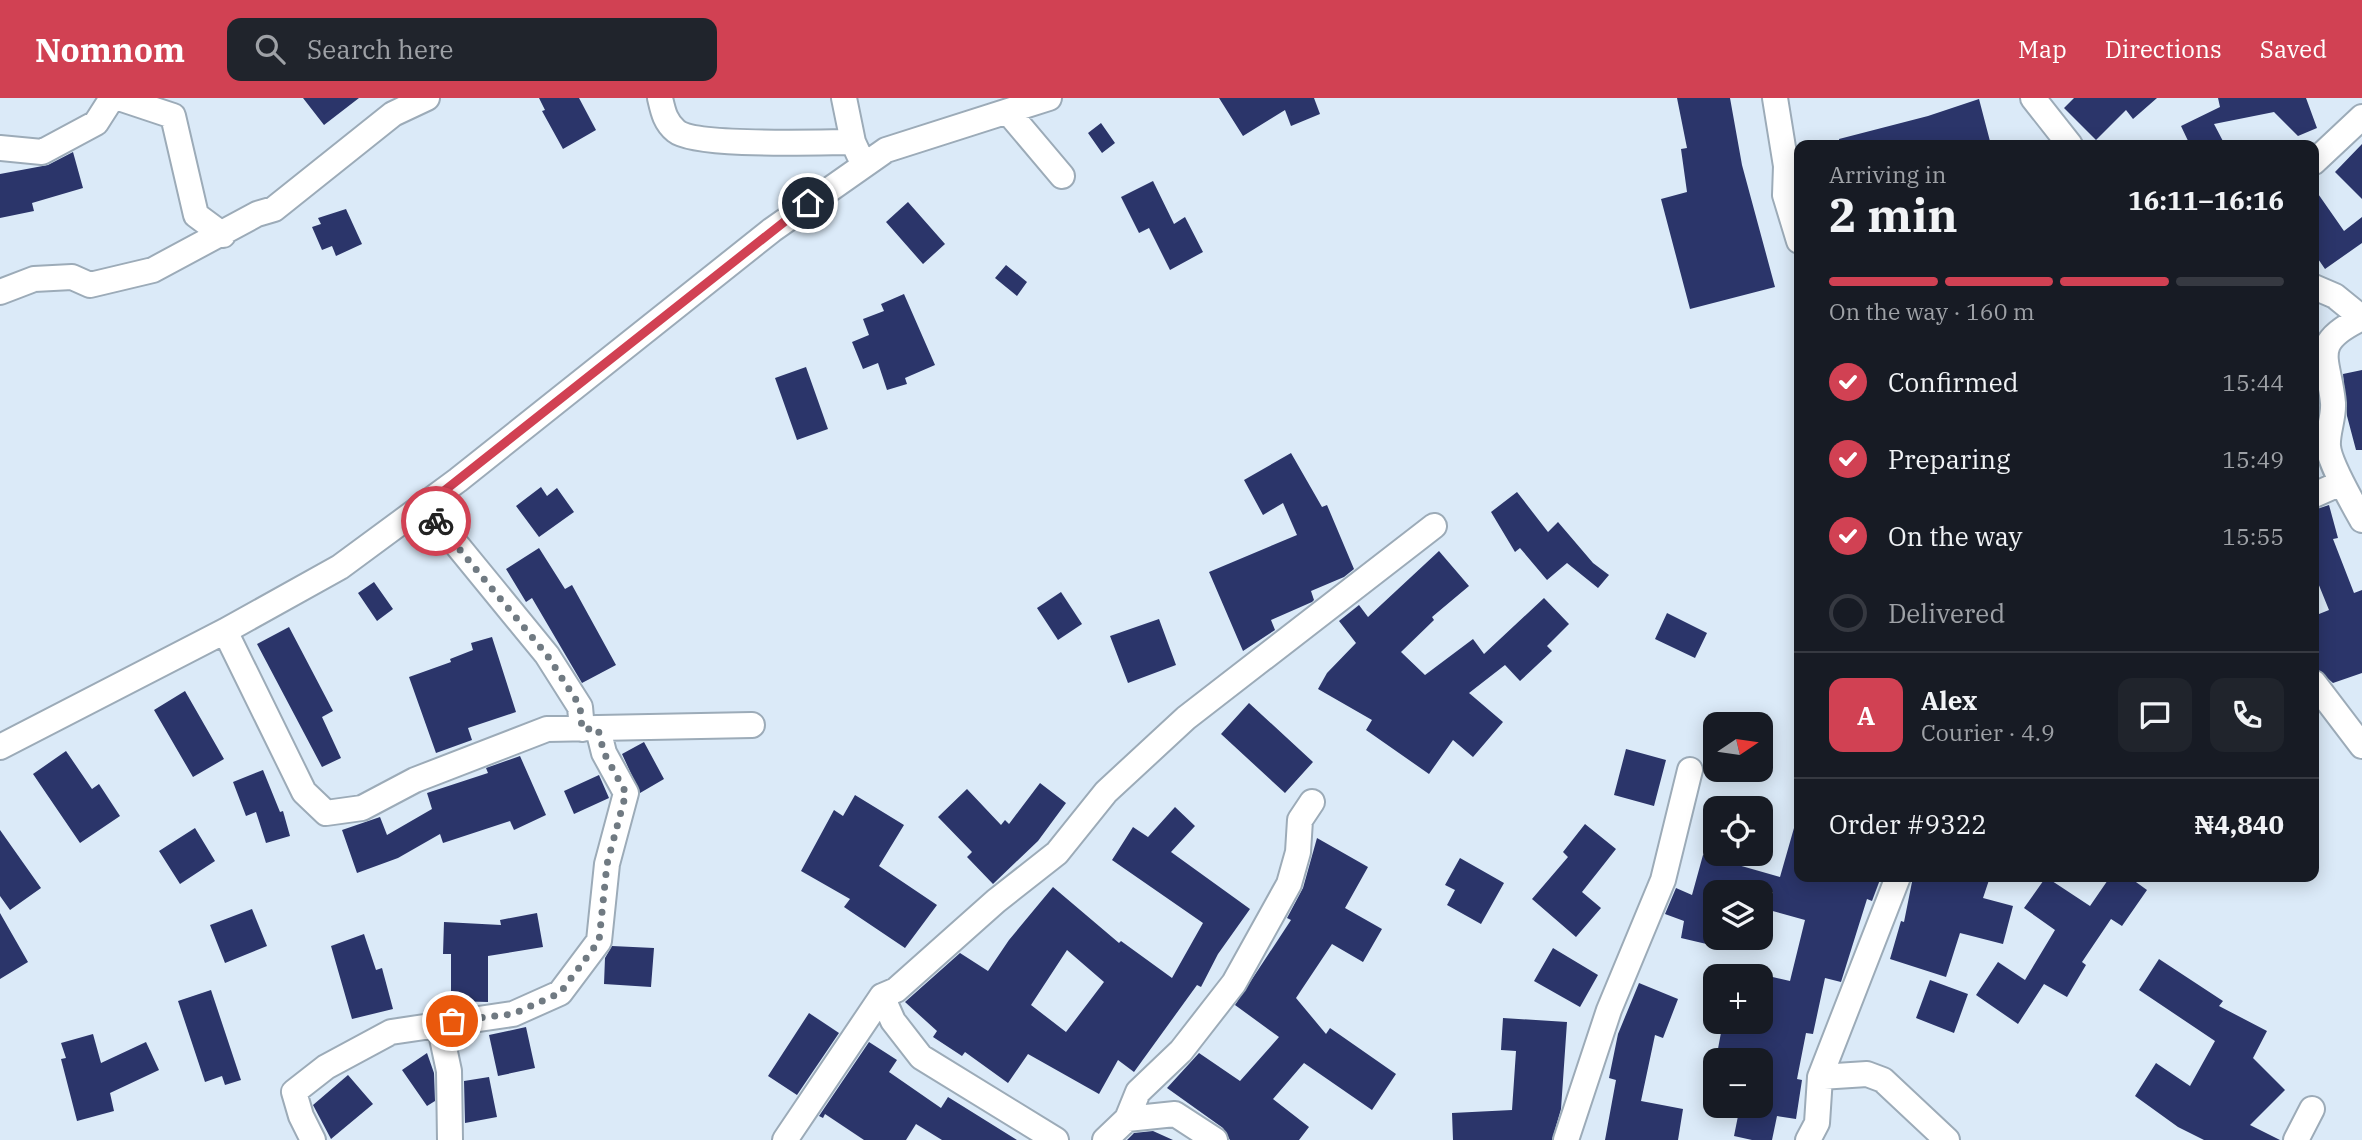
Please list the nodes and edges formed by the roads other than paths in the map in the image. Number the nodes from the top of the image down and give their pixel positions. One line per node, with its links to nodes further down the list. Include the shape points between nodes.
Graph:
1 (113, 98): 13 (street, via 96,123 42,152)
2 (119, 98): 18 (street, via 173,116 196,215)
3 (427, 98): 18 (street, via 393,114 274,209)
4 (660, 98): 12 (street, via 665,119 677,133 724,141)
5 (844, 98): 12 (street)
6 (1049, 98): 9 (street)
7 (1775, 98): 17 (street)
8 (2033, 98): 11 (street)
9 (1008, 112): 15 (street, via 911,140); 16 (street)
10 (2362, 117): 14 (street)
11 (2066, 140)
12 (853, 142): 15 (street)
13 (0, 148)
14 (2319, 157)
15 (863, 164): 23 (street, via 772,230)
16 (1062, 176)
17 (1792, 201)
18 (223, 235): 19 (street, via 153,270 90,285 72,277 34,279)
19 (0, 292)
20 (2324, 292): 21 (street, via 2362,318 2331,339 2324,354 2333,401 2327,447)
21 (2341, 483): 22 (street); 24 (street)
22 (2319, 493)
23 (425, 506): 26 (street, via 340,567); 29 (street, via 547,655)
24 (2362, 520)
25 (1434, 526): 35 (street, via 1186,718 1106,792 1056,853 896,990)
26 (225, 631): 29 (street, via 303,792 326,813 362,808 415,780 547,729); 31 (street)
27 (2319, 690): 30 (street)
28 (752, 724): 29 (street)
29 (590, 729): 36 (street, via 626,793 607,864 599,941 560,993 513,1014)
30 (2362, 746)
31 (0, 747)
32 (1690, 770): 48 (street, via 1663,880 1609,1010)
33 (1312, 802): 38 (street, via 1300,820 1289,884 1234,983 1181,1051)
34 (1896, 882): 37 (street)
35 (882, 996): 44 (street); 45 (street, via 893,1021 921,1057)
36 (439, 1024): 42 (street, via 391,1032 326,1067 294,1092); 43 (street, via 449,1071)
37 (1820, 1077): 49 (street, via 1817,1123); 50 (street, via 1867,1074 1883,1080)
38 (1138, 1092): 40 (street); 41 (street)
39 (2312, 1109): 51 (street)
40 (1175, 1114): 41 (street); 47 (street)
41 (1127, 1118): 46 (street)
42 (313, 1140)
43 (450, 1140)
44 (785, 1140)
45 (1056, 1140)
46 (1105, 1140)
47 (1215, 1140)
48 (1566, 1140)
49 (1808, 1140)
50 (1947, 1140)
51 (2296, 1140)

